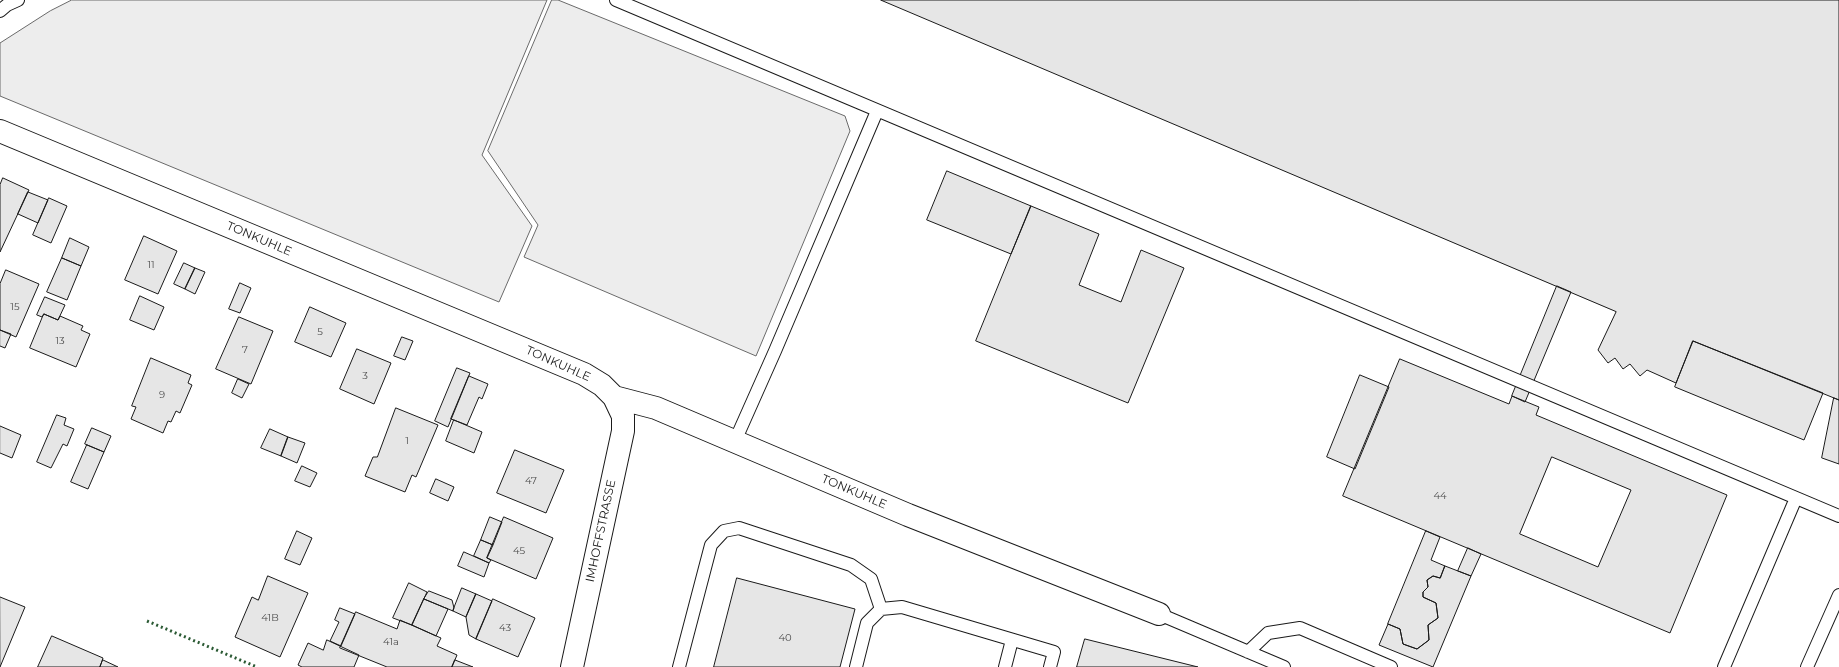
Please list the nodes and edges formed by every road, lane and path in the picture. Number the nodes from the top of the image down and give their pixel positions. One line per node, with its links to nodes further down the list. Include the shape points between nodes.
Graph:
1 (18, 0): 3 (lane)
2 (616, 0): 4 (lane)
3 (0, 12)
4 (877, 111): 7 (lane); 8 (lane)
5 (0, 131): 6 (street, TONKUHLE, via 584,374 602,385)
6 (614, 397): 7 (street, TONKUHLE, via 656,408); 15 (street, IMHOFFSTRASSE, via 623,416 623,431)
7 (735, 441): 12 (street, TONKUHLE, via 908,515)
8 (1796, 498): 9 (lane); 22 (lane)
9 (1839, 516)
10 (1839, 595): 23 (lane)
11 (881, 609): 13 (lane, via 902,607); 16 (lane, via 871,579 851,565 739,528 724,531 711,545); 17 (lane, via 866,623)
12 (1159, 614): 14 (lane)
13 (1012, 640): 18 (lane); 19 (lane, via 1054,652)
14 (1248, 652): 20 (lane); 21 (lane, via 1268,633 1300,628)
15 (572, 667)
16 (679, 667)
17 (856, 667)
18 (1005, 667)
19 (1050, 667)
20 (1284, 667)
21 (1391, 667)
22 (1724, 667)
23 (1807, 667)

